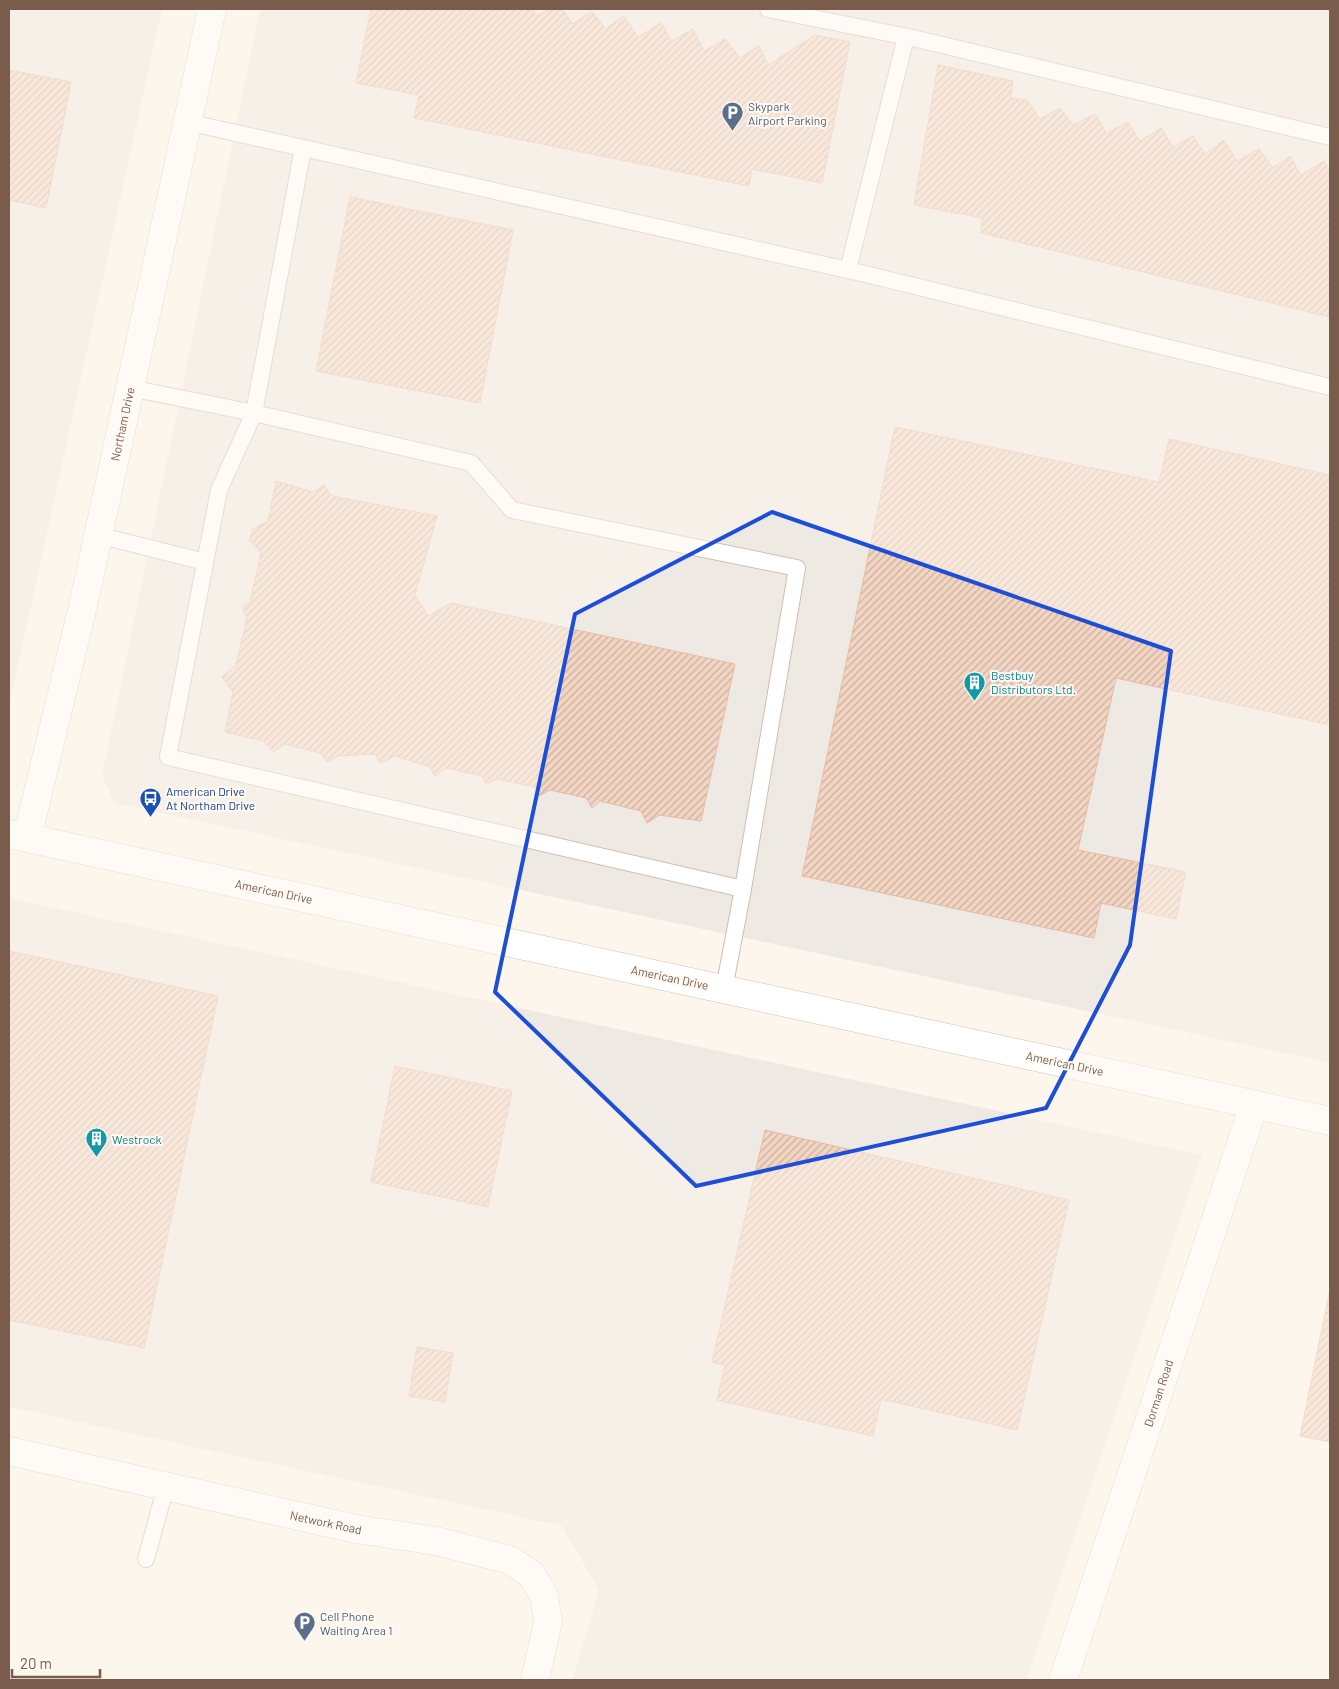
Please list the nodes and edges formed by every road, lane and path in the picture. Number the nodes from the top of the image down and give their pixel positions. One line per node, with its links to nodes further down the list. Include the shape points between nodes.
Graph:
1 (212, 9): 4 (street, Northam Drive)
2 (768, 9): 3 (lane)
3 (906, 37): 5 (lane); 7 (lane)
4 (188, 122): 6 (lane); 9 (street, Northam Drive)
5 (1330, 138)
6 (303, 148): 7 (lane); 10 (lane)
7 (848, 270): 8 (lane)
8 (1330, 386)
9 (130, 388): 10 (lane); 11 (street, Northam Drive)
10 (254, 413): 12 (lane, via 219,490); 14 (lane, via 471,463 512,510 797,568)
11 (98, 535): 12 (lane); 13 (street, Northam Drive)
12 (205, 562): 14 (lane, via 168,757)
13 (18, 836): 15 (street, American Drive)
14 (743, 889): 15 (lane)
15 (724, 989): 16 (street, American Drive)
16 (1254, 1105): 17 (street, American Drive); 22 (street, Dorman Road)
17 (1330, 1121)
18 (9, 1450): 19 (street, Network Road)
19 (166, 1486): 20 (lane); 21 (street, Network Road, via 356,1529 436,1541 510,1560 532,1575 544,1596 548,1622)
20 (146, 1559)
21 (535, 1680)
22 (1063, 1680)

